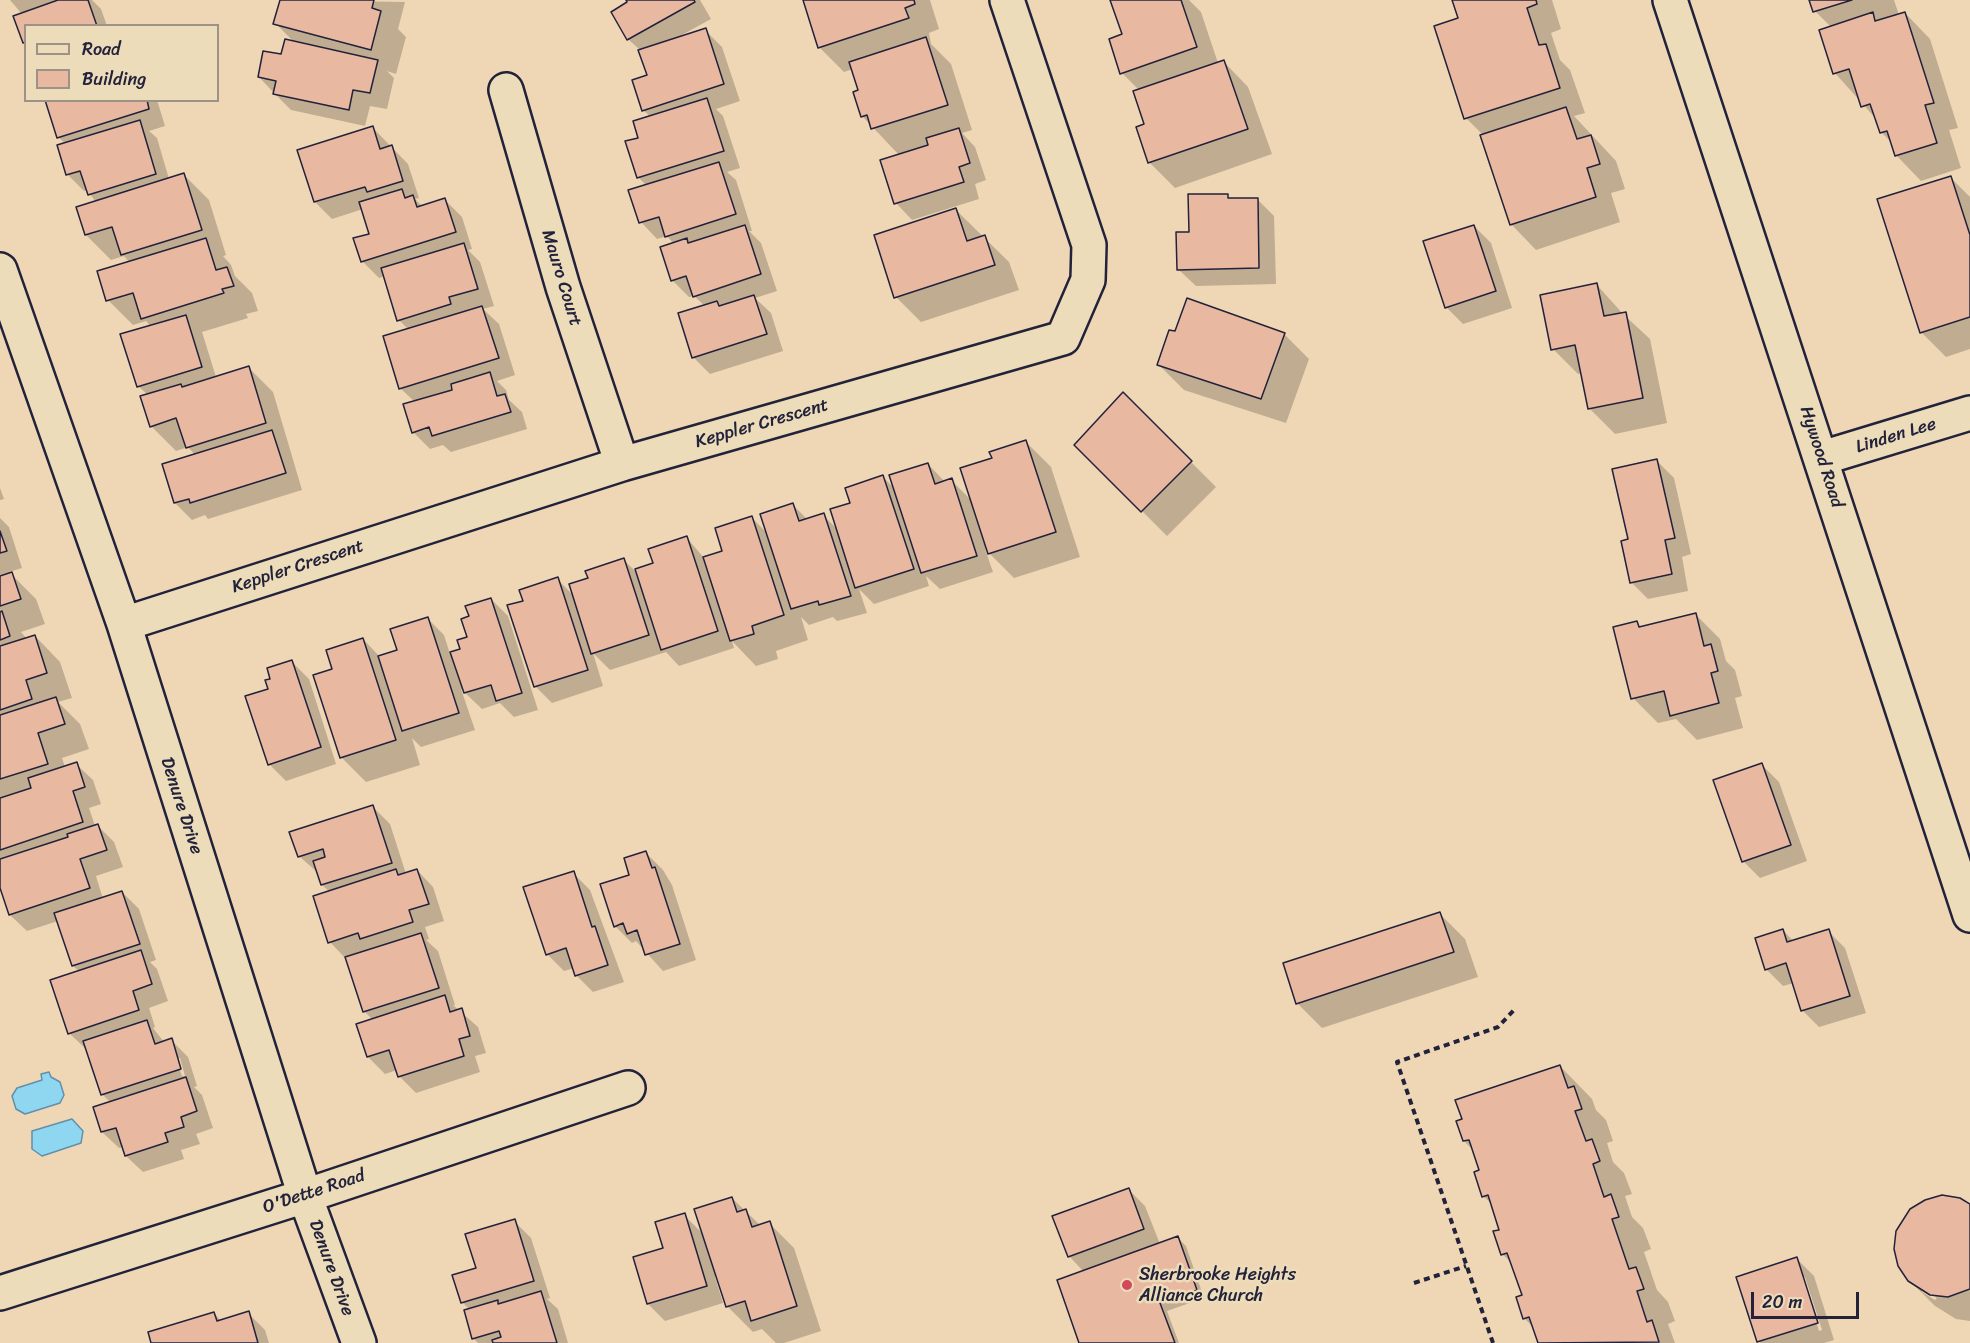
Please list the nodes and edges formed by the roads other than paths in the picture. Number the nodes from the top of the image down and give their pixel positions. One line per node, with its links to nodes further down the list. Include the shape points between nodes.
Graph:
1 (1007, 0): 7 (street, Keppler Crescent, via 1089,245 1088,280 1063,338)
2 (1670, 0): 6 (street, Hywood Road)
3 (506, 90): 7 (street, Mauro Court, via 563,287)
4 (0, 270): 8 (street, Denure Drive)
5 (1970, 413): 6 (street, Linden Lee)
6 (1822, 458): 9 (street, Hywood Road)
7 (622, 464): 8 (street, Keppler Crescent)
8 (124, 624): 11 (street, Denure Drive)
9 (1970, 915)
10 (628, 1088): 11 (street, O'Dette Road)
11 (305, 1196): 12 (street, O'Dette Road); 13 (street, Denure Drive)
12 (0, 1293)
13 (359, 1343)

